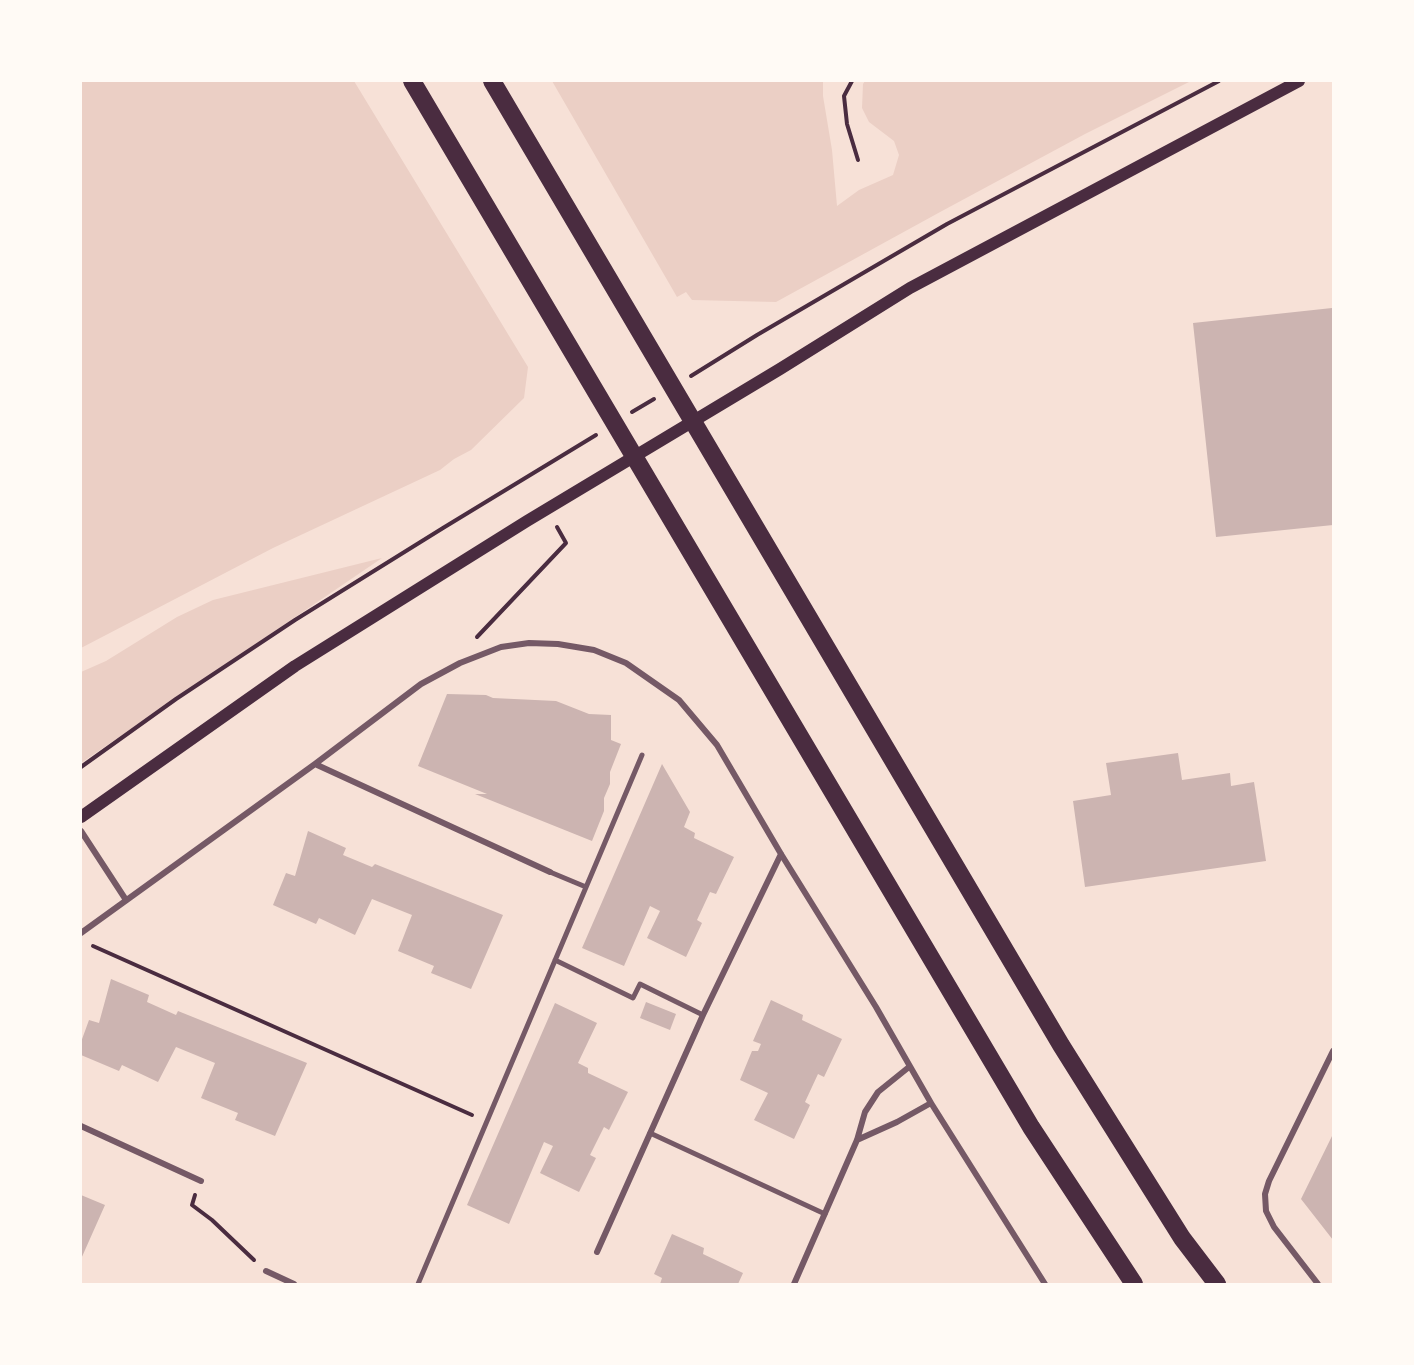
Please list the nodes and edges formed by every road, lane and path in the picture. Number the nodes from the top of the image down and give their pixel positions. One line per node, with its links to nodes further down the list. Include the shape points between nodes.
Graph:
1 (412, 81): 41 (highway, via 1031,1127)
2 (492, 81): 42 (highway, via 1060,1045 1182,1238)
3 (852, 81): 6 (path, via 844,96 847,124)
4 (1219, 81): 7 (path, via 947,224)
5 (1299, 81): 16 (main road, via 910,288 295,666)
6 (858, 160)
7 (686, 379)
8 (656, 398): 9 (path)
9 (625, 417)
10 (605, 429): 15 (path, via 296,620)
11 (558, 552): 12 (path)
12 (475, 639)
13 (642, 755): 20 (street)
14 (315, 764): 18 (street, via 421,684 460,663 501,647 529,643 594,650 626,663 679,700 717,745); 19 (street); 21 (street)
15 (81, 767)
16 (81, 817)
17 (81, 831): 21 (street)
18 (781, 854): 25 (street); 27 (street)
19 (550, 872): 20 (street)
20 (586, 887): 24 (street)
21 (126, 900): 22 (street)
22 (81, 933)
23 (92, 945): 29 (path)
24 (555, 960): 25 (street, via 633,998 640,984); 29 (street)
25 (703, 1015): 31 (street)
26 (1333, 1052): 43 (street, via 1265,1194 1266,1211 1274,1227)
27 (909, 1067): 28 (street); 32 (street, via 878,1092 865,1112)
28 (931, 1103): 32 (street); 40 (street)
29 (487, 1122): 38 (street)
30 (81, 1126): 33 (street)
31 (650, 1132): 34 (street); 35 (street)
32 (857, 1140): 34 (street)
33 (201, 1181): 36 (path, via 192,1205)
34 (825, 1214): 39 (street)
35 (597, 1252)
36 (266, 1271): 37 (street)
37 (294, 1284)
38 (418, 1284)
39 (794, 1284)
40 (1045, 1284)
41 (1134, 1284)
42 (1217, 1284)
43 (1318, 1284)

